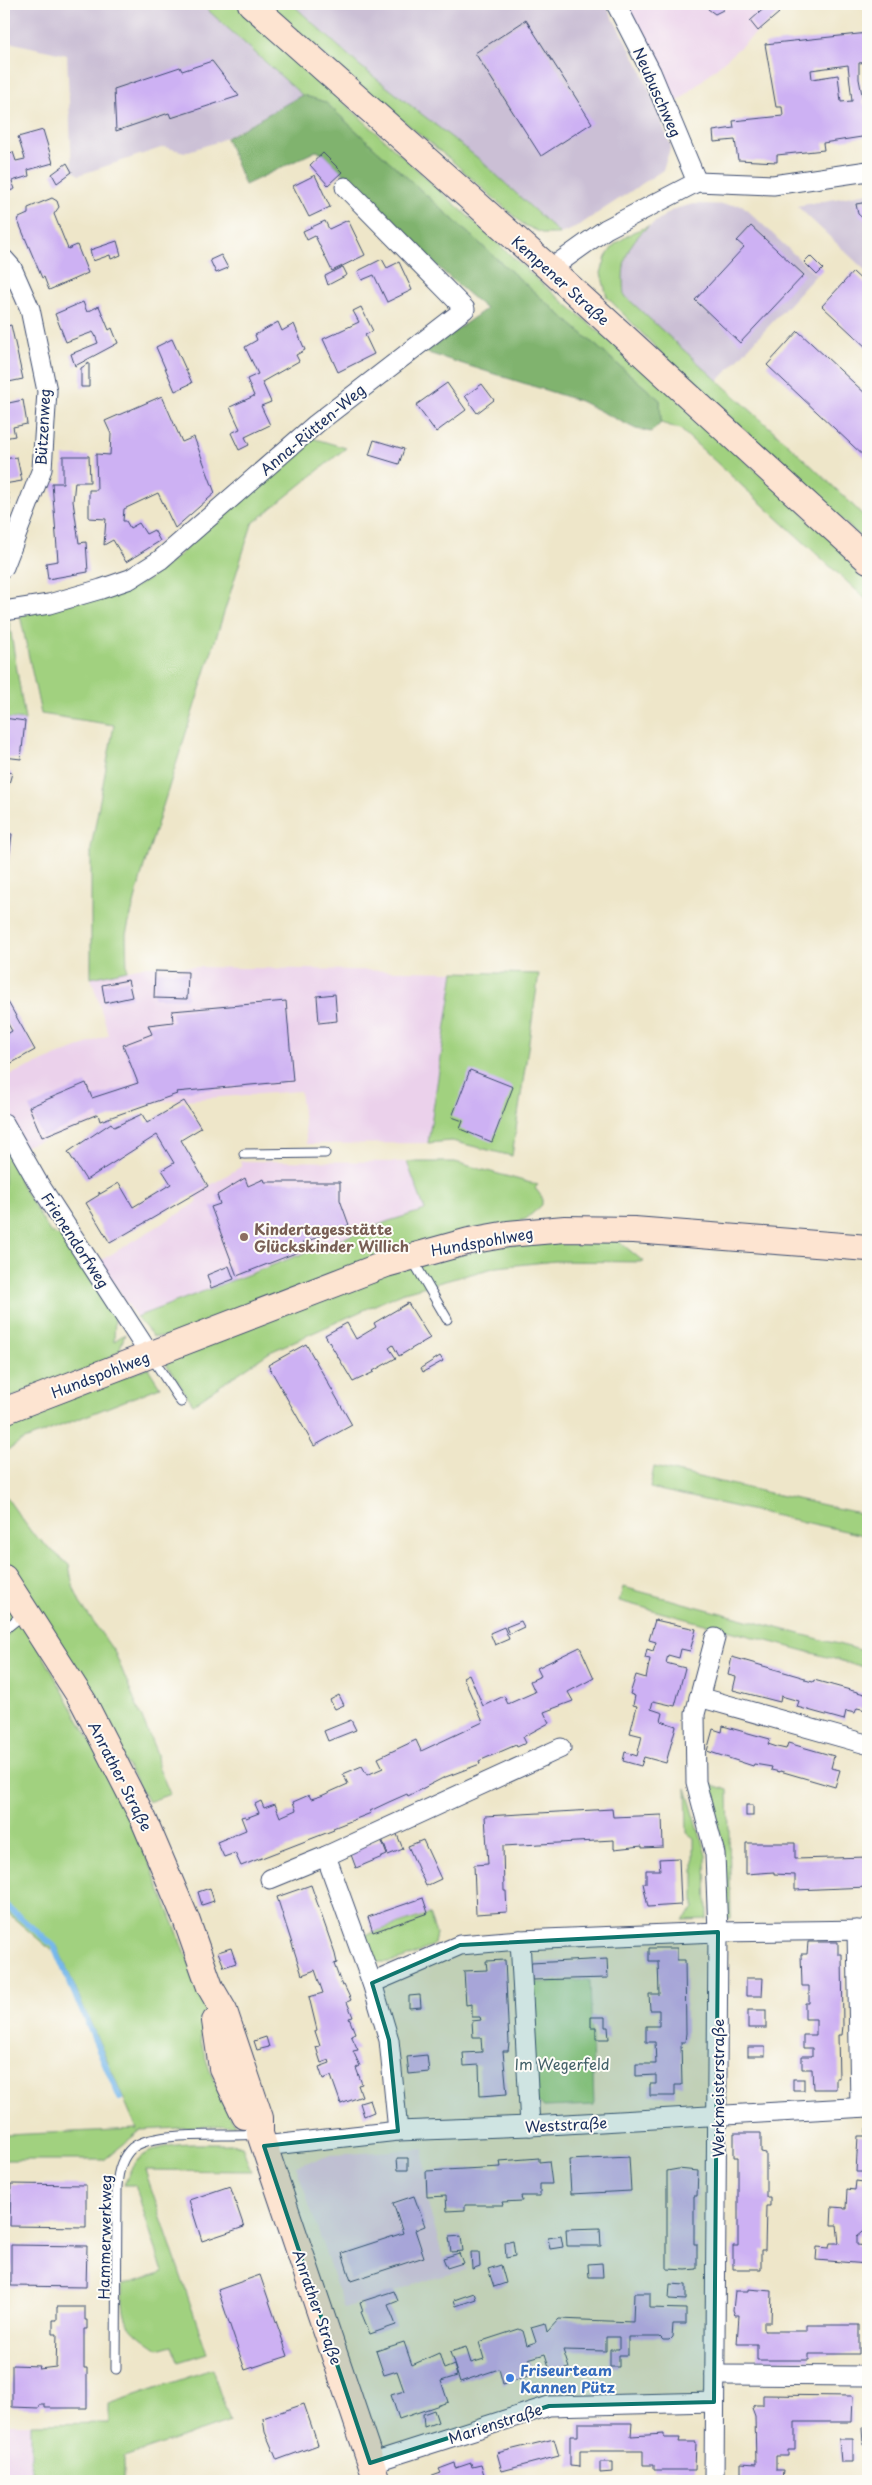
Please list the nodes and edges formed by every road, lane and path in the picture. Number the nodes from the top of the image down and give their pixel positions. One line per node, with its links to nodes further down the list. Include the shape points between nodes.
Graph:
1 (251, 4): 7 (street, Kempener Straße)
2 (616, 4): 4 (street, Neubuschweg, via 651,72)
3 (868, 171): 4 (street, via 773,185)
4 (697, 182): 7 (street, via 606,229)
5 (345, 187): 10 (street, Anna-Rütten-Weg, via 465,309 324,418 152,565 130,579 101,589 49,604)
6 (4, 259): 9 (street, Bützenweg, via 12,268 30,309 46,390 42,469)
7 (550, 269): 8 (street, Kempener Straße)
8 (868, 560)
9 (4, 567)
10 (4, 611)
11 (4, 1123): 17 (street, Frienendorfweg, via 37,1181)
12 (325, 1153): 13 (lane)
13 (244, 1154)
14 (868, 1248): 15 (street, Hundspohlweg, via 634,1230 580,1229 508,1234)
15 (411, 1256): 16 (lane); 17 (street, Hundspohlweg)
16 (447, 1319)
17 (150, 1355): 18 (lane); 19 (street, Hundspohlweg)
18 (181, 1402)
19 (4, 1410)
20 (4, 1578): 21 (street, Anrather Straße)
21 (27, 1612): 22 (lane); 37 (street, Anrather Straße, via 83,1702 120,1771 164,1866 210,1987 224,2011 260,2118)
22 (4, 1630)
23 (715, 1638): 24 (street, Werkmeisterstraße)
24 (699, 1697): 25 (street); 30 (street, Werkmeisterstraße, via 695,1714 696,1782 716,1854)
25 (866, 1744)
26 (561, 1748): 27 (street)
27 (326, 1856): 28 (street); 32 (street)
28 (270, 1879)
29 (863, 1930): 30 (street); 33 (street)
30 (718, 1932): 31 (street); 34 (street, Werkmeisterstraße)
31 (520, 1940): 32 (street, via 460,1945); 35 (street)
32 (372, 1983): 36 (street, via 389,2040)
33 (864, 2107): 34 (street, Weststraße)
34 (717, 2116): 35 (street, Weststraße); 39 (street, Werkmeisterstraße)
35 (530, 2126): 36 (street, Weststraße)
36 (398, 2131): 37 (street, Weststraße)
37 (262, 2140): 38 (lane, Hammerwerkweg, via 156,2138 139,2144 125,2156 116,2186); 42 (street, Anrather Straße)
38 (116, 2369)
39 (714, 2375): 40 (street); 41 (street, Werkmeisterstraße)
40 (868, 2376)
41 (714, 2402): 42 (street, Marienstraße, via 549,2406); 43 (street, Werkmeisterstraße)
42 (374, 2472)
43 (714, 2481)

